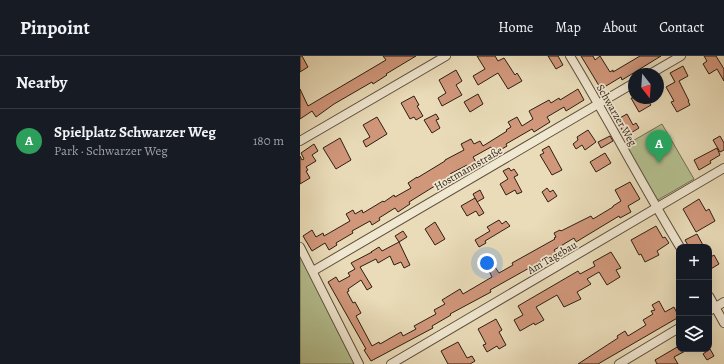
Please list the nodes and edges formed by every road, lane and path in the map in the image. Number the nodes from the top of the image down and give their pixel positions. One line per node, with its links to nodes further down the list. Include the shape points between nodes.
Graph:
1 (446, 56): 7 (street)
2 (570, 56): 6 (street, Schwarzer Weg)
3 (681, 56): 4 (street)
4 (660, 68)
5 (628, 87): 6 (street, Hostmannstraße)
6 (599, 104): 9 (street, Schwarzer Weg); 12 (street, Hostmannstraße)
7 (300, 141)
8 (724, 168): 9 (street, Am Tagebau)
9 (656, 208): 10 (street, Schwarzer Weg); 18 (street, Am Tagebau)
10 (678, 244)
11 (300, 247): 12 (street)
12 (313, 271): 17 (street)
13 (724, 302): 14 (street)
14 (712, 309): 15 (street)
15 (724, 323)
16 (676, 330): 19 (street)
17 (359, 364)
18 (391, 364)
19 (619, 364)

